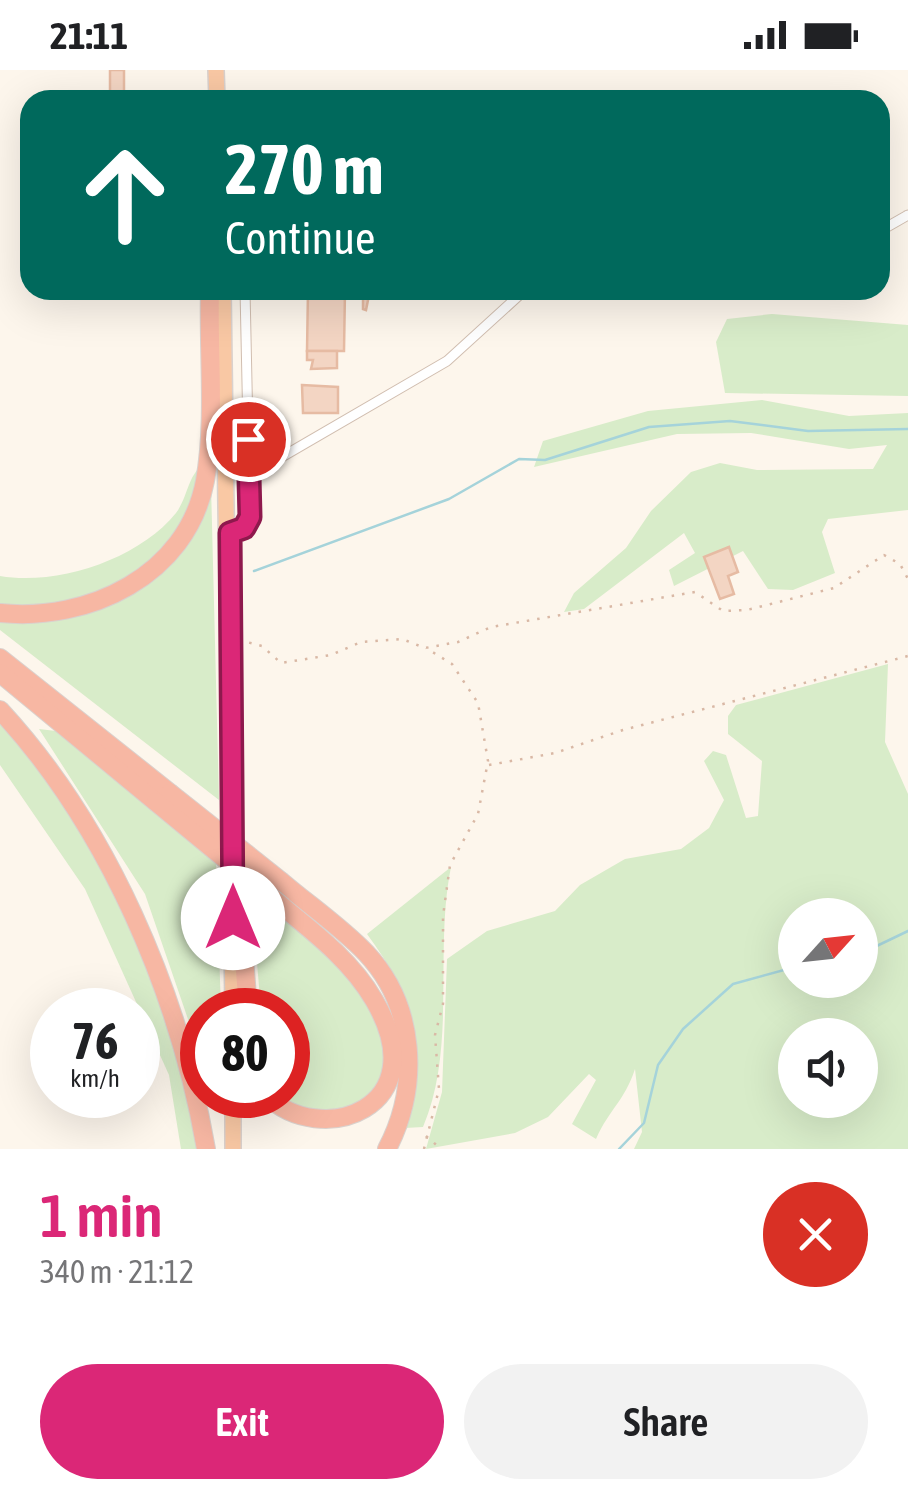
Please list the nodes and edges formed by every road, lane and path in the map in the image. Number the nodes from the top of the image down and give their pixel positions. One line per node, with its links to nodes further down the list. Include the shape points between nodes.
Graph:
1 (210, 300): 8 (highway, via 204,483 182,536 152,570 100,602 46,616)
2 (224, 300): 6 (highway)
3 (245, 300): 5 (street)
4 (514, 300): 5 (street, via 447,361)
5 (249, 476): 6 (street, via 250,517)
6 (230, 533): 9 (highway)
7 (908, 579): 10 (path, via 884,555 834,588 747,610 723,611 695,592 491,627)
8 (0, 613)
9 (230, 640): 10 (path, via 262,646 281,663 362,642 402,639); 17 (highway)
10 (425, 648): 15 (path, via 452,664 478,703)
11 (908, 656): 15 (path, via 555,753)
12 (0, 658): 16 (highway)
13 (0, 673): 16 (highway)
14 (0, 710): 23 (highway, via 60,790 125,901 182,1050)
15 (488, 765): 22 (path, via 478,814 450,865 443,1004 435,1035 439,1089)
16 (163, 797): 21 (highway, bridge, via 362,982 382,1017 394,1070 384,1102 364,1123 321,1136); 25 (highway, bridge, via 282,882 364,952 394,991 410,1070)
17 (233, 892): 18 (highway); 19 (highway)
18 (233, 988)
19 (246, 988)
20 (233, 1118): 24 (highway)
21 (284, 1118)
22 (425, 1136): 26 (path); 27 (path)
23 (206, 1149)
24 (234, 1149)
25 (387, 1149)
26 (424, 1149)
27 (440, 1149)

